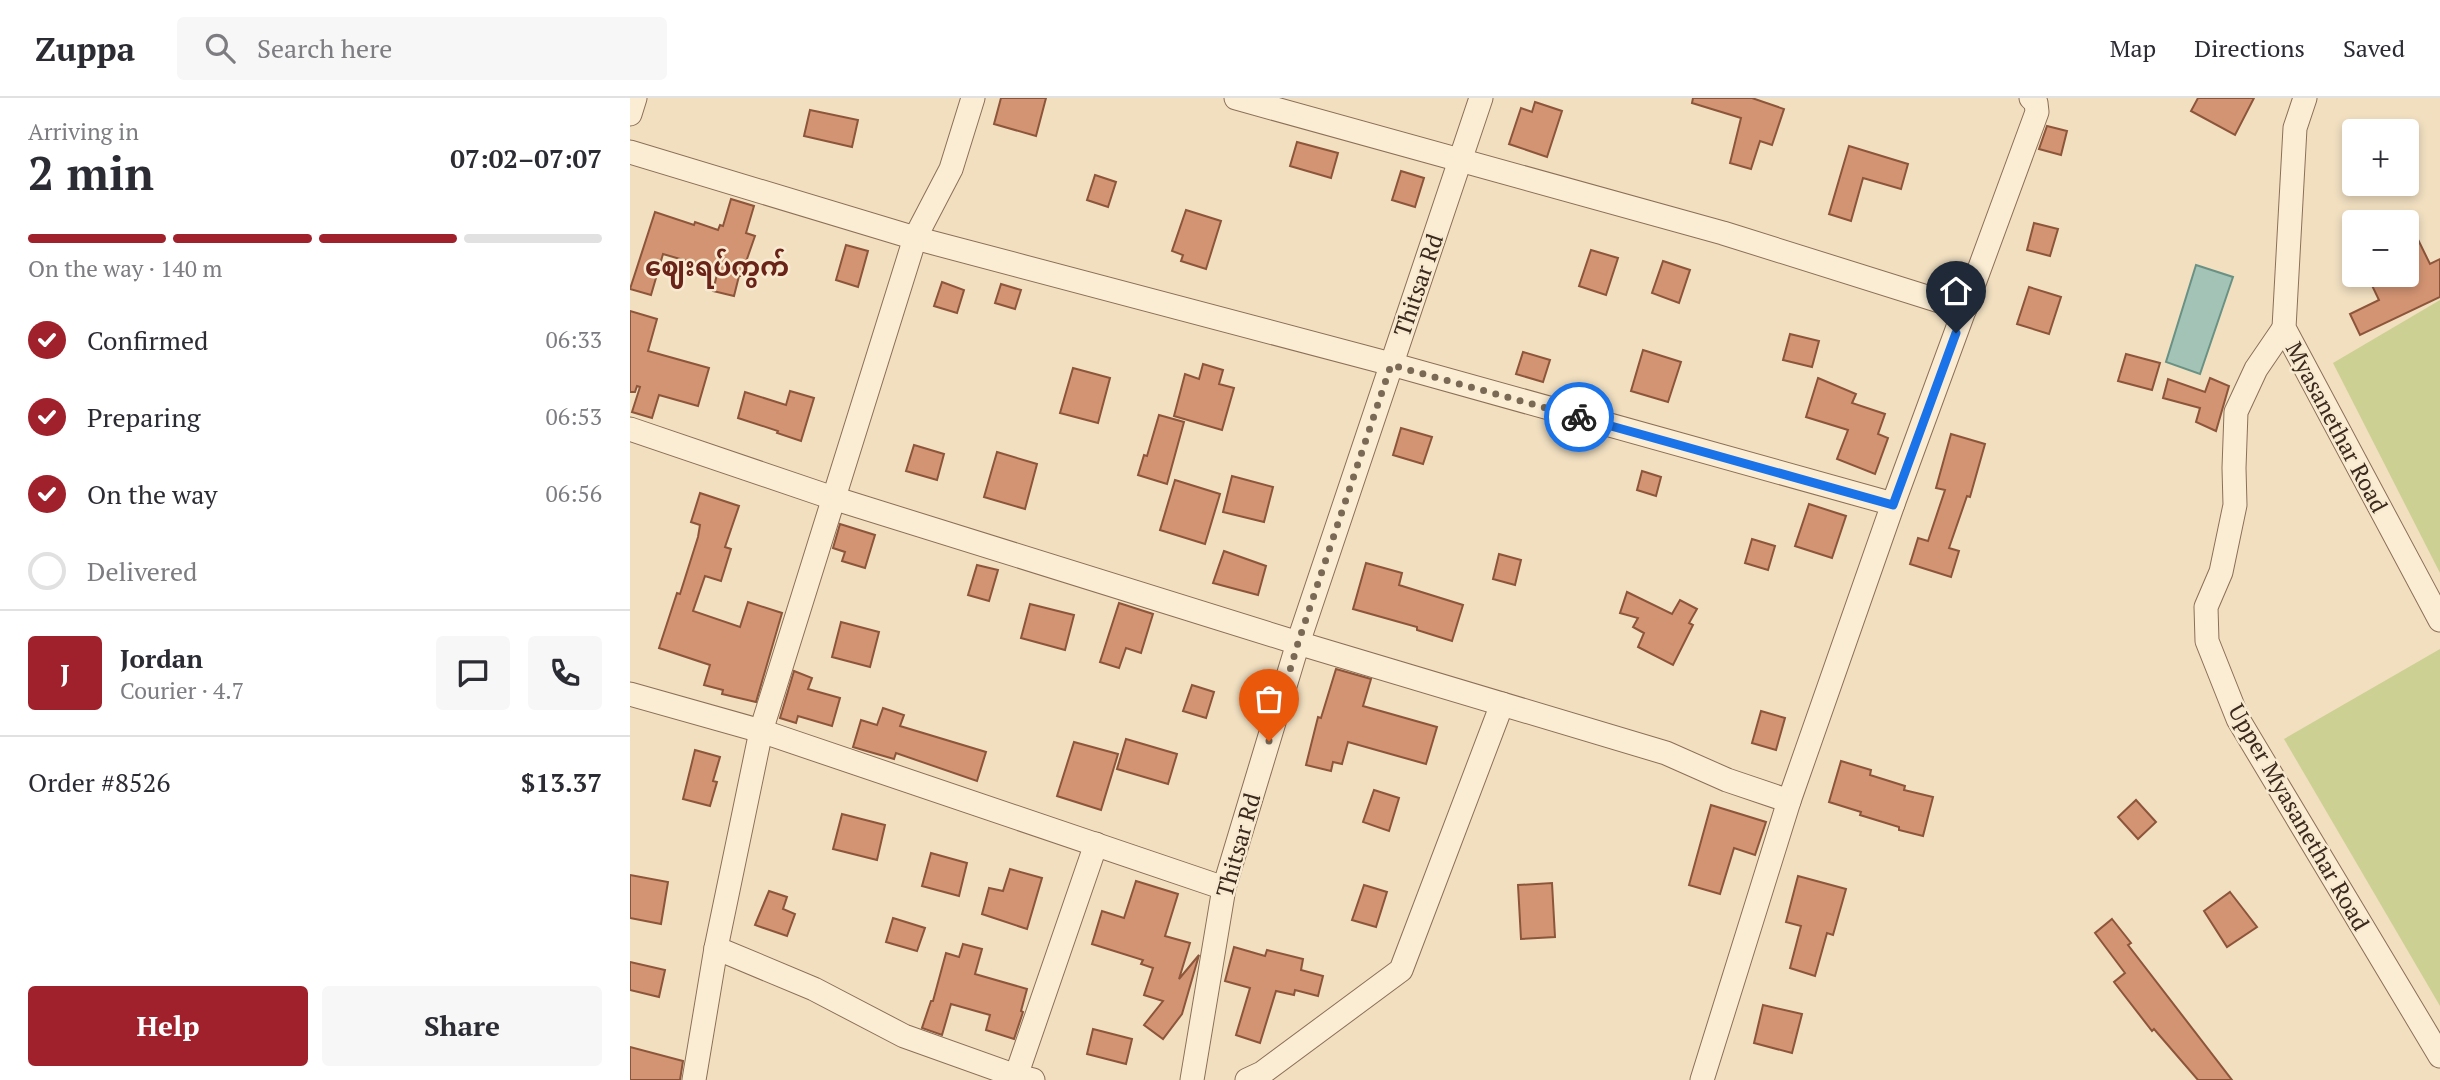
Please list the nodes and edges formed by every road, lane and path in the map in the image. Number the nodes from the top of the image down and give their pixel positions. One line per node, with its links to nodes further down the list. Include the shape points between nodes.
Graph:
1 (635, 98): 7 (street)
2 (973, 98): 10 (street, via 951,169)
3 (1236, 98): 9 (street)
4 (1481, 98): 9 (street, Thitsar Rd)
5 (2031, 98): 11 (street, via 2037,112)
6 (2305, 98): 12 (street, Myasanethar Road, via 2295,128)
7 (630, 114)
8 (630, 152): 10 (street)
9 (1460, 161): 11 (street, via 1723,233); 13 (street, Thitsar Rd)
10 (915, 238): 13 (street); 15 (street)
11 (1965, 309): 16 (street)
12 (2284, 328): 17 (street, Myasanethar Road); 26 (street, Upper Myasanethar Road, via 2256,369 2236,412 2235,505 2221,572 2206,607 2207,641 2238,719)
13 (1391, 365): 16 (street); 18 (street, Thitsar Rd)
14 (630, 429): 15 (street)
15 (833, 498): 18 (street); 21 (street)
16 (1893, 505): 22 (street)
17 (2440, 620)
18 (1298, 643): 20 (street); 24 (street, Thitsar Rd)
19 (630, 694): 21 (street)
20 (1502, 704): 22 (street, via 1666,753); 30 (street, via 1401,970)
21 (761, 731): 23 (street); 25 (street)
22 (1789, 801): 31 (street)
23 (1096, 845): 24 (street); 27 (street)
24 (1224, 888): 29 (street, Thitsar Rd)
25 (716, 948): 27 (street, via 814,989 904,1035); 28 (street)
26 (2440, 1056)
27 (1024, 1078)
28 (694, 1080)
29 (1192, 1080)
30 (1247, 1080)
31 (1702, 1080)

